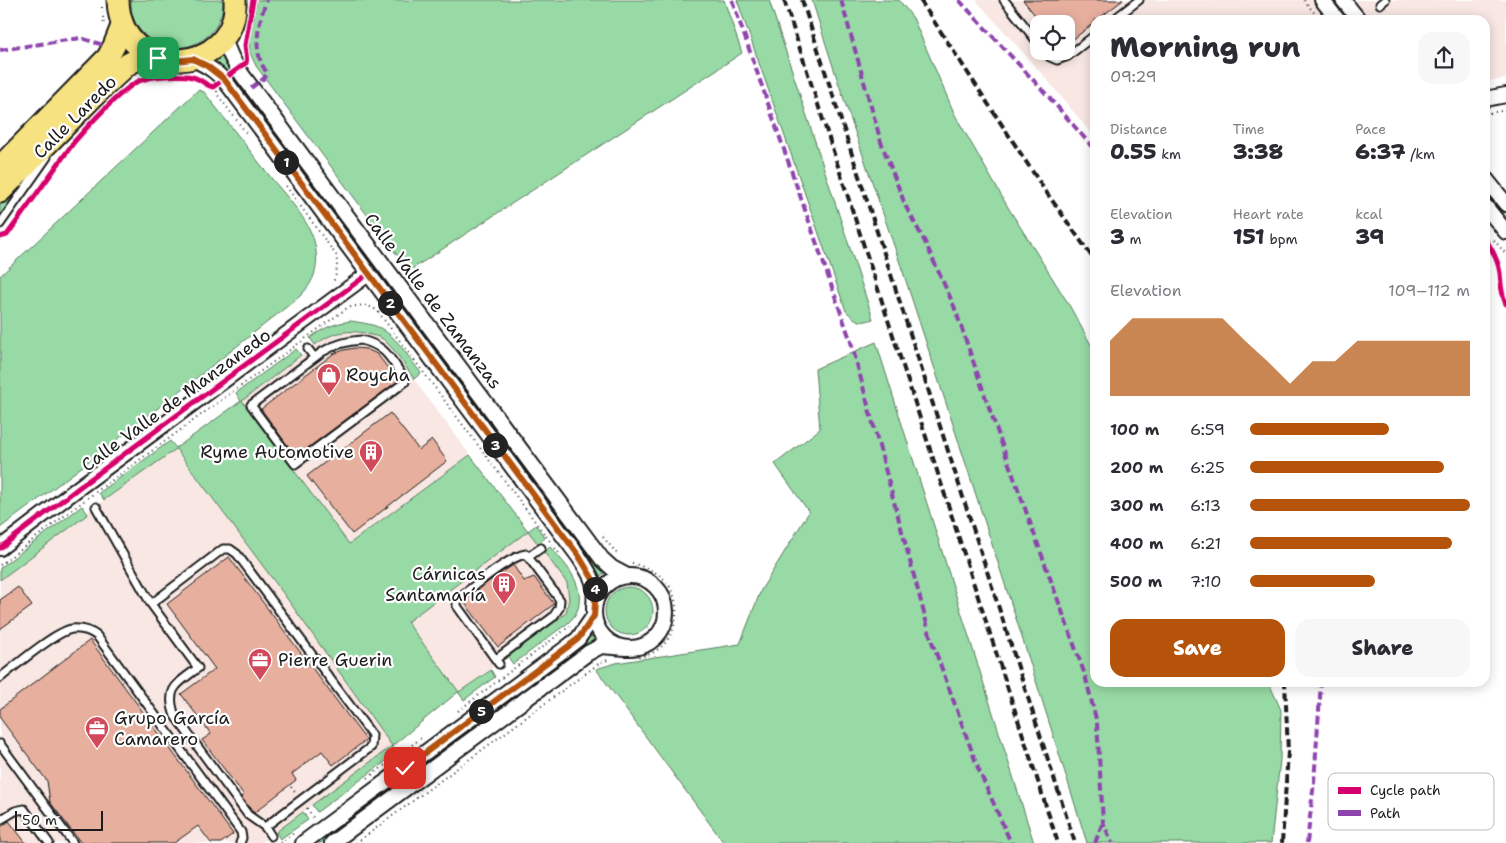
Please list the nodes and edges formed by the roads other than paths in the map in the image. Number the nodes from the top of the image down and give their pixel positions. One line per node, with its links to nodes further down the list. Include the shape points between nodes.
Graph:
1 (235, 0): 12 (main road, via 232,23)
2 (1004, 0): 11 (lane)
3 (1139, 0): 7 (lane)
4 (1322, 0): 8 (street)
5 (1343, 0): 9 (street)
6 (109, 2): 10 (main road, via 118,12)
7 (1120, 15)
8 (1334, 15)
9 (1355, 15)
10 (113, 28): 15 (main road); 20 (main road, Calle Laredo, via 114,46 108,57)
11 (1030, 33)
12 (224, 37): 16 (main road, via 205,54); 34 (street, Calle Valle de Zamanzas, via 232,60 243,76 581,531 606,564)
13 (1090, 39): 14 (lane)
14 (1075, 51)
15 (158, 58): 16 (main road, via 175,61); 19 (main road, Calle Laredo, via 140,58 128,64)
16 (193, 59): 27 (street, Calle Valle de Zamanzas, via 207,66)
17 (1506, 95): 18 (street)
18 (1490, 98)
19 (76, 115): 22 (main road, Calle Laredo); 25 (lane)
20 (0, 167)
21 (1490, 184): 23 (street)
22 (0, 192)
23 (1506, 204)
24 (1490, 212): 26 (street)
25 (0, 224)
26 (1506, 232)
27 (368, 274): 31 (street, Calle Valle de Manzanedo); 36 (street, Calle Valle de Zamanzas, via 588,570 596,590)
28 (308, 349): 29 (lane)
29 (314, 357): 29 (lane, via 251,405 295,464 405,382 383,349 373,343 346,341)
30 (96, 507): 35 (lane)
31 (0, 548)
32 (541, 548): 33 (lane)
33 (528, 557): 33 (lane, via 560,600 558,608 553,616 497,661 457,602 512,559 522,554)
34 (627, 576): 36 (street, via 612,580 604,587); 37 (street, via 640,577 653,584 663,597 667,610 658,636 644,646)
35 (151, 604): 41 (lane, via 198,668 176,685 171,696 175,716 248,815); 41 (lane, via 223,549 230,549 237,554 372,735 371,747)
36 (594, 612): 37 (street, via 602,635); 46 (street, via 578,639)
37 (626, 648): 47 (street, via 601,646 588,653)
38 (0, 678): 45 (lane, via 56,635 70,629 88,630 98,636 241,832)
39 (0, 744): 44 (lane)
40 (0, 820): 43 (lane, via 24,809)
41 (265, 827): 42 (lane)
42 (271, 836)
43 (49, 843)
44 (73, 843)
45 (240, 843)
46 (303, 843)
47 (332, 843)

